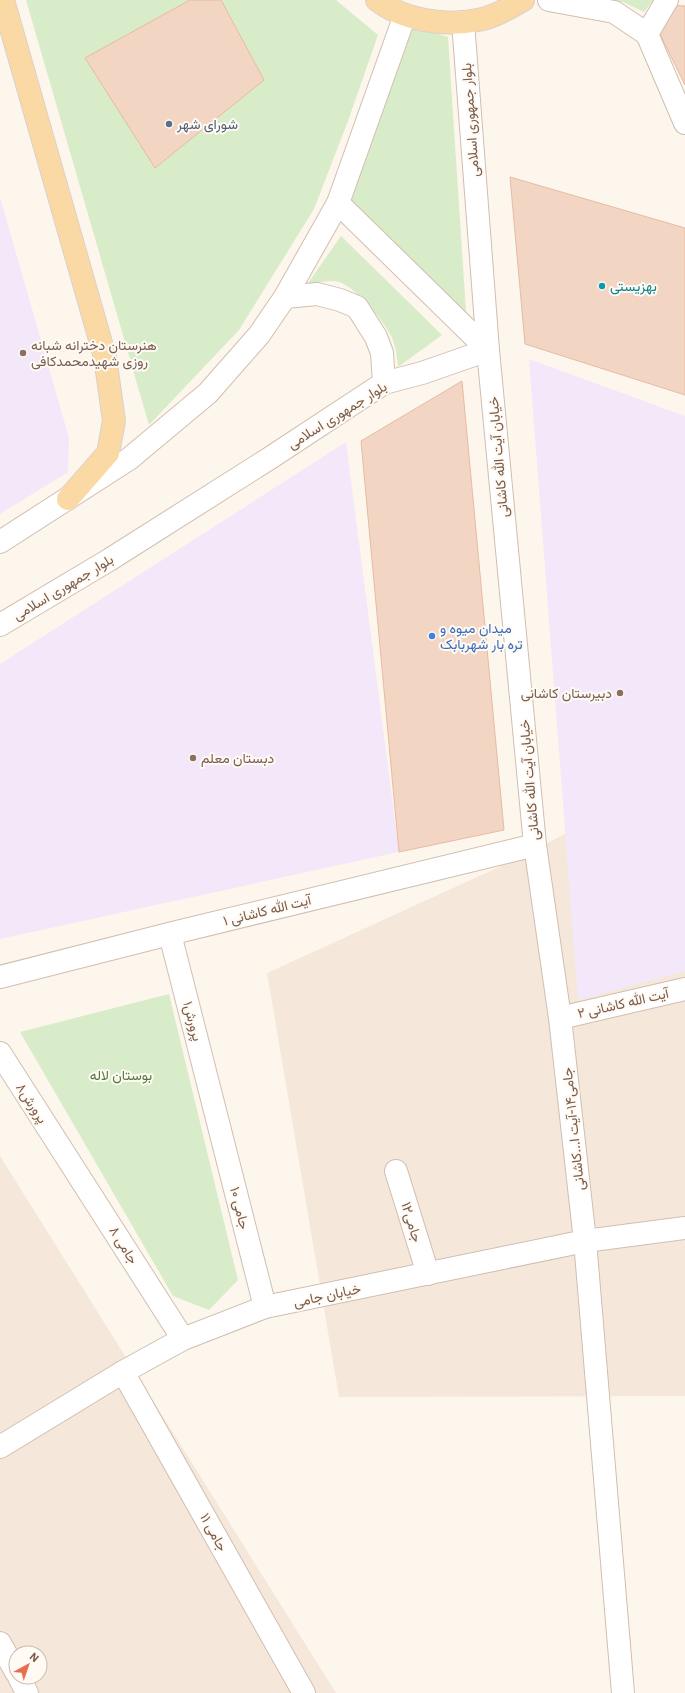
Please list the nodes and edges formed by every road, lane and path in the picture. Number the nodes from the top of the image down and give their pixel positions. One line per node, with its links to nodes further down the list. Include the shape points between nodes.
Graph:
1 (3, 0): 14 (main road, via 105,357 114,421 108,452)
2 (377, 0): 6 (main road)
3 (523, 0): 7 (main road, via 505,11)
4 (548, 0): 8 (street, via 614,12)
5 (667, 0): 8 (street)
6 (405, 15): 7 (main road, via 427,21); 10 (street)
7 (463, 22): 12 (street, بلوار جمهوری اسلامی)
8 (646, 34): 9 (street)
9 (685, 123)
10 (338, 203): 11 (street); 12 (street)
11 (285, 297): 13 (street, via 317,294 357,307 376,337 382,353); 14 (street, via 259,335 208,393 129,459)
12 (488, 350): 13 (street, بلوار جمهوری اسلامی); 17 (street, خیابان آیت الله کاشانی)
13 (384, 383): 16 (street, بلوار جمهوری اسلامی, via 136,543)
14 (68, 499): 15 (street)
15 (0, 542)
16 (0, 625)
17 (535, 845): 18 (street, آیت الله کاشانی ۱); 21 (street, خیابان آیت الله کاشانی)
18 (170, 934): 19 (street, آیت الله کاشانی ۱); 23 (street, پرورش۱)
19 (0, 977)
20 (685, 989): 21 (street, آیت الله کاشانی ۲)
21 (560, 1018): 27 (street, جامی۱۴-آیت ا...کاشانی)
22 (0, 1053): 24 (street, پرورش۸)
23 (216, 1109): 29 (street, جامی ۱۰)
24 (64, 1152): 30 (street, جامی ۸)
25 (396, 1171): 28 (street, جامی۱۲)
26 (685, 1228): 27 (street, خیابان جامی)
27 (585, 1241): 28 (street, خیابان جامی); 36 (street, جامی۱۴-آیت ا...کاشانی)
28 (428, 1274): 29 (street, خیابان جامی)
29 (265, 1308): 30 (street, خیابان جامی)
30 (183, 1339): 31 (street, خیابان جامی)
31 (123, 1372): 32 (street, خیابان جامی); 35 (street, جامی ۱۱)
32 (0, 1447)
33 (0, 1643): 34 (street)
34 (8, 1658)
35 (304, 1693)
36 (623, 1693)

